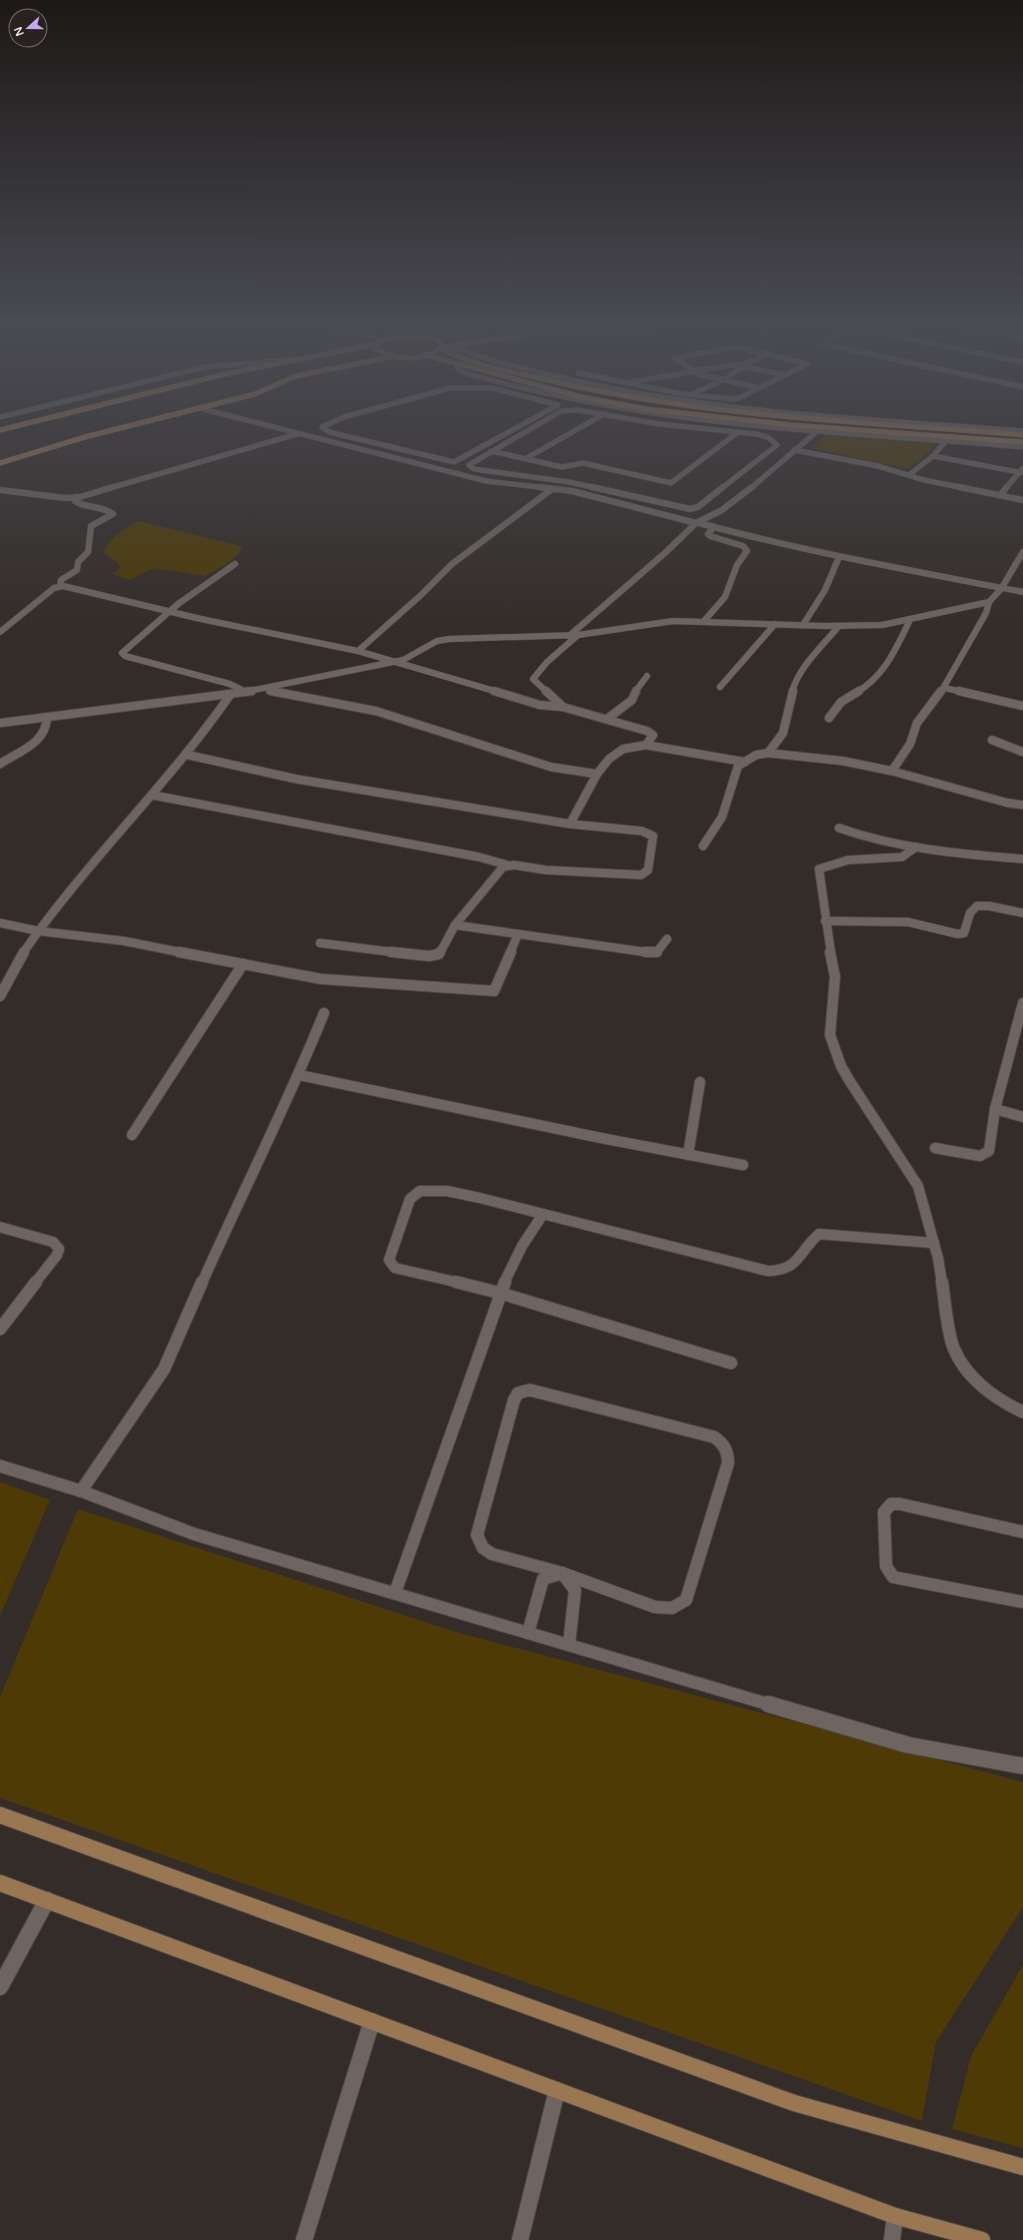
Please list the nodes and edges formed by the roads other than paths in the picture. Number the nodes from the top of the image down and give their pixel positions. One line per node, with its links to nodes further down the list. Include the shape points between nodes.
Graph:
1 (817, 431): 18 (street)
2 (106, 432): 22 (street)
3 (289, 432): 13 (street)
4 (328, 432): 5 (street, via 454,462)
5 (511, 432)
6 (525, 432): 19 (street)
7 (573, 432): 21 (street)
8 (733, 432): 9 (street)
9 (738, 432): 19 (street, via 766,437 777,445 698,507 690,509 569,482 502,474 469,466); 21 (street, via 671,483 583,463 562,467)
10 (827, 432): 15 (street)
11 (874, 432): 15 (street)
12 (979, 432): 14 (street)
13 (298, 434): 25 (street, via 495,483); 28 (street)
14 (1023, 435)
15 (948, 438): 16 (street); 17 (street); 20 (street)
16 (1023, 442)
17 (1023, 449)
18 (794, 450): 24 (street, via 878,466); 30 (street, via 706,521)
19 (491, 451): 21 (street)
20 (933, 456): 23 (street); 24 (street)
21 (525, 459)
22 (0, 464)
23 (1022, 472): 27 (street)
24 (908, 475): 27 (street)
25 (552, 489): 30 (street, via 572,491); 48 (street, via 452,564)
26 (0, 490): 28 (street, via 65,498)
27 (1000, 495): 29 (street)
28 (77, 497): 35 (street, via 75,501 79,504 113,514 91,526 88,552 78,562 78,570 61,580)
29 (1023, 500)
30 (697, 523): 31 (street); 47 (street)
31 (714, 527): 33 (street); 41 (street, via 708,534 710,536 743,546 747,551 737,565 732,585 725,597)
32 (1023, 552): 36 (street)
33 (839, 557): 36 (street); 43 (street, via 825,590)
34 (235, 564): 39 (street)
35 (60, 586): 39 (street); 45 (street, via 54,588)
36 (1000, 589): 37 (street); 38 (street)
37 (1023, 592)
38 (988, 602): 40 (street); 52 (street, via 986,613)
39 (171, 610): 48 (street); 54 (street, via 123,651 123,655 230,684)
40 (910, 620): 44 (street, via 876,625); 59 (street, via 896,651 880,673 861,690 841,702)
41 (704, 621): 42 (street); 46 (street, via 667,621)
42 (775, 624): 43 (street); 51 (street)
43 (803, 625): 44 (street)
44 (839, 626): 64 (street, via 812,658 794,685 784,733)
45 (0, 632)
46 (578, 635): 47 (street); 57 (street, via 547,662 533,679)
47 (569, 636): 49 (street, via 443,640 409,658)
48 (358, 651): 49 (street)
49 (395, 662): 53 (street); 57 (street, via 540,705)
50 (647, 676): 60 (street, via 637,688 632,700)
51 (720, 687)
52 (944, 688): 56 (street); 69 (street, via 917,723 910,744)
53 (264, 690): 54 (street); 70 (street, via 376,711 551,767)
54 (246, 692): 55 (street)
55 (230, 695): 58 (street); 66 (street)
56 (1023, 706)
57 (563, 707): 60 (street)
58 (46, 717): 61 (street); 68 (street, via 46,729 36,742)
59 (829, 718)
60 (607, 720): 63 (street, via 651,733 653,737)
61 (0, 722)
62 (992, 740): 65 (street)
63 (646, 745): 67 (street); 70 (street, via 623,749)
64 (768, 752): 67 (street, via 756,755); 69 (street, via 843,761)
65 (1023, 752)
66 (188, 755): 71 (street); 73 (street, via 296,779)
67 (745, 762): 75 (street, via 737,769 722,817 711,830)
68 (0, 764)
69 (892, 771): 72 (street)
70 (597, 774): 73 (street)
71 (152, 795): 78 (street, via 479,857); 83 (street)
72 (1023, 805)
73 (570, 824): 78 (street, via 650,834 653,836 653,846 648,870 641,875)
74 (839, 828): 76 (street, via 867,839)
75 (703, 846)
76 (916, 847): 77 (street); 80 (street, via 902,857 848,860 822,867 819,872)
77 (1023, 859)
78 (507, 865): 82 (street, via 500,870)
79 (1023, 913): 80 (street, via 976,906 972,909 964,933 958,934 908,922)
80 (825, 921): 101 (street, via 834,977 830,1035 833,1046 849,1080 915,1179)
81 (0, 923): 83 (street)
82 (455, 925): 84 (street); 86 (street, via 441,952 435,955)
83 (38, 930): 87 (street, via 124,941); 88 (street)
84 (518, 934): 85 (street, via 656,953); 87 (street, via 494,991 321,979)
85 (666, 938)
86 (320, 943)
87 (243, 964): 95 (street)
88 (0, 996)
89 (1023, 1003): 93 (street)
90 (324, 1013): 91 (street)
91 (298, 1074): 97 (street); 107 (street, via 241,1194 164,1369)
92 (700, 1082): 97 (street)
93 (995, 1109): 94 (street); 96 (street, via 989,1151 985,1155)
94 (1023, 1117)
95 (132, 1136)
96 (935, 1148)
97 (688, 1155): 98 (street)
98 (744, 1165)
99 (543, 1214): 101 (street, via 768,1271 784,1270 799,1261 819,1234); 102 (street, via 519,1252); 102 (street, via 447,1191 420,1191 410,1199 389,1260 391,1264 404,1271)
100 (0, 1227): 103 (street, via 52,1242 59,1249)
101 (934, 1243): 105 (street, via 953,1348 962,1365 986,1390)
102 (500, 1293): 104 (street); 110 (street, via 474,1374)
103 (0, 1330)
104 (731, 1363)
105 (1023, 1412)
106 (0, 1466): 107 (street)
107 (81, 1491): 110 (street, via 194,1534)
108 (1023, 1532): 111 (street, via 900,1504 891,1504 884,1512 886,1566 893,1577)
109 (562, 1573): 109 (street, via 492,1554 483,1548 477,1535 518,1393 541,1391 714,1437 723,1442 728,1452 728,1463 686,1600 680,1605 669,1609 655,1607); 112 (street, via 543,1579); 113 (street, via 575,1590)
110 (395, 1593): 112 (street)
111 (1023, 1602)
112 (528, 1633): 113 (street)
113 (569, 1645): 114 (street, via 908,1745)
114 (1023, 1766)
115 (0, 1815): 121 (street, via 794,2103)
116 (0, 1884): 117 (street)
117 (47, 1900): 118 (street); 119 (street)
118 (0, 1988)
119 (372, 2021): 120 (street); 123 (street)
120 (557, 2090): 122 (street); 124 (street)
121 (1023, 2167)
122 (895, 2216): 125 (street); 126 (street)
123 (304, 2240)
124 (520, 2240)
125 (892, 2240)
126 (982, 2240)

